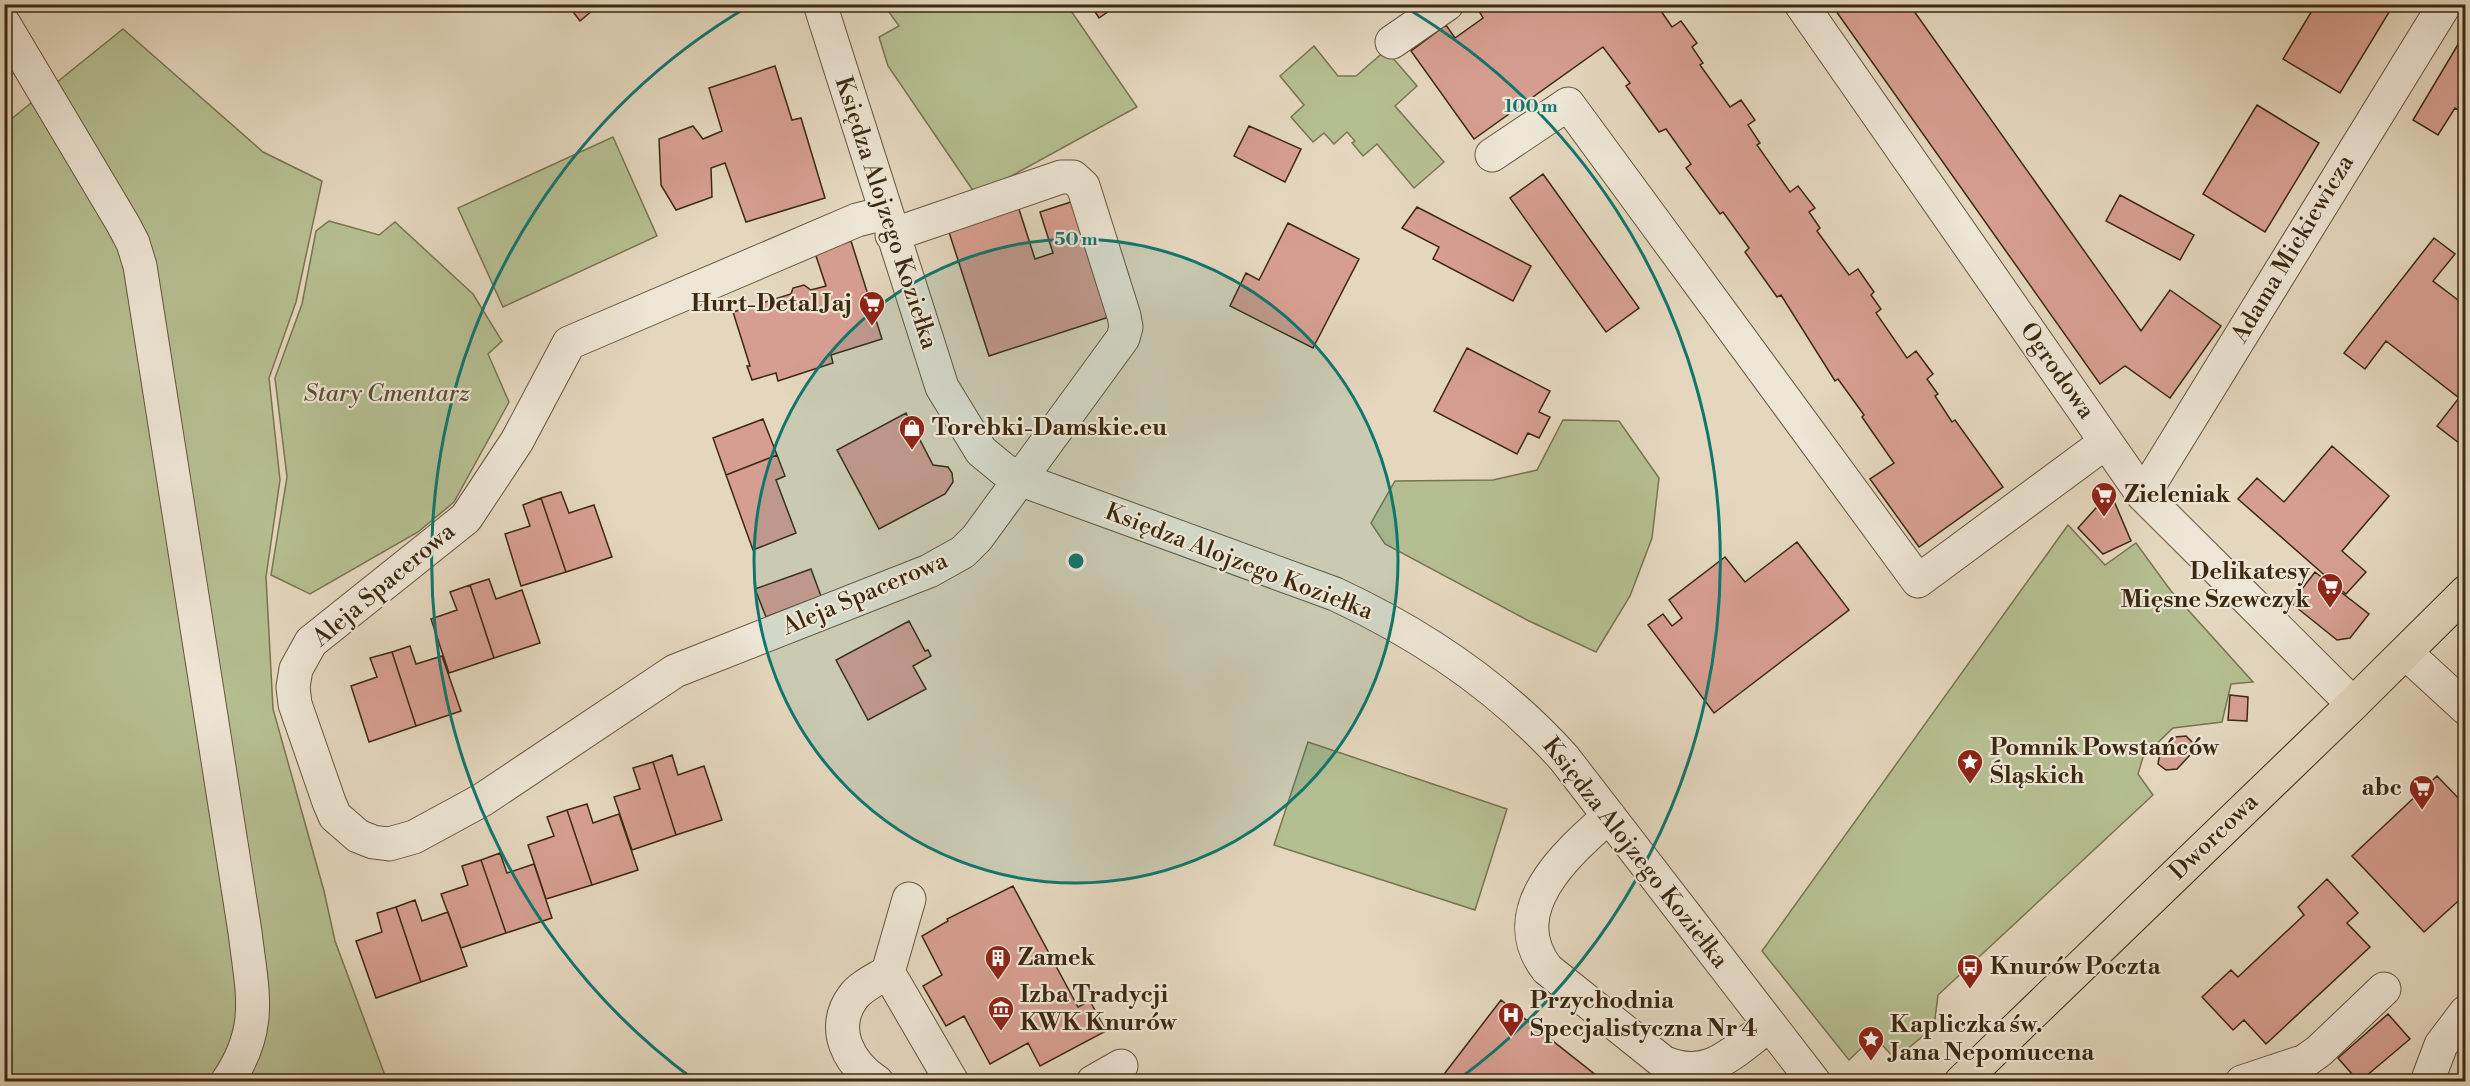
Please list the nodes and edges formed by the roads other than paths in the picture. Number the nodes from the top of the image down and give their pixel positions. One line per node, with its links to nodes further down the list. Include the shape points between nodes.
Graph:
1 (820, 4): 8 (street, Księdza Alojzego Koziełka)
2 (1447, 4): 6 (street)
3 (1801, 4): 9 (street, Ogrodowa)
4 (2445, 4): 11 (street, Adama Mickiewicza)
5 (4, 24): 23 (street, via 123,224 140,266 245,932 252,1027 247,1048)
6 (1392, 42)
7 (1492, 155): 9 (street, via 1568,104 1918,581)
8 (888, 224): 10 (street, Księdza Alojzego Koziełka, via 942,387 981,451); 10 (street, Aleja Spacerowa, via 1061,177 1073,177 1083,186 1126,327 1123,338); 10 (street, Aleja Spacerowa, via 857,220 569,343 517,441 466,518 311,642 302,657 293,687 295,704 335,816 358,836 373,842 389,844 414,837 482,800 675,671 951,560 990,524)
9 (2106, 442): 11 (street, Ogrodowa)
10 (1020, 478): 16 (street, Księdza Alojzego Koziełka, via 1335,594 1404,628 1528,720 1564,758)
11 (2144, 495): 14 (street, Ogrodowa)
12 (2466, 592): 13 (main road, Dworcowa)
13 (2406, 653): 14 (main road, Dworcowa); 15 (street)
14 (2353, 704): 28 (main road, Dworcowa)
15 (2466, 708)
16 (1609, 816): 21 (street, Księdza Alojzego Koziełka); 21 (street, via 1578,844 1540,893 1532,913 1532,927 1538,957 1547,969 1663,1062 1675,1067 1688,1070 1710,1066)
17 (909, 899): 18 (street)
18 (888, 972): 24 (street, via 854,996 843,1022 843,1039 850,1056); 25 (street)
19 (2384, 989): 29 (street, via 2305,1061)
20 (2466, 1012): 30 (street, via 2441,1045)
21 (1770, 1025): 27 (street, Księdza Alojzego Koziełka)
22 (1121, 1066): 26 (street)
23 (228, 1082)
24 (877, 1082)
25 (952, 1082)
26 (1093, 1082)
27 (1814, 1082)
28 (1961, 1082)
29 (2242, 1082)
30 (2427, 1082)

